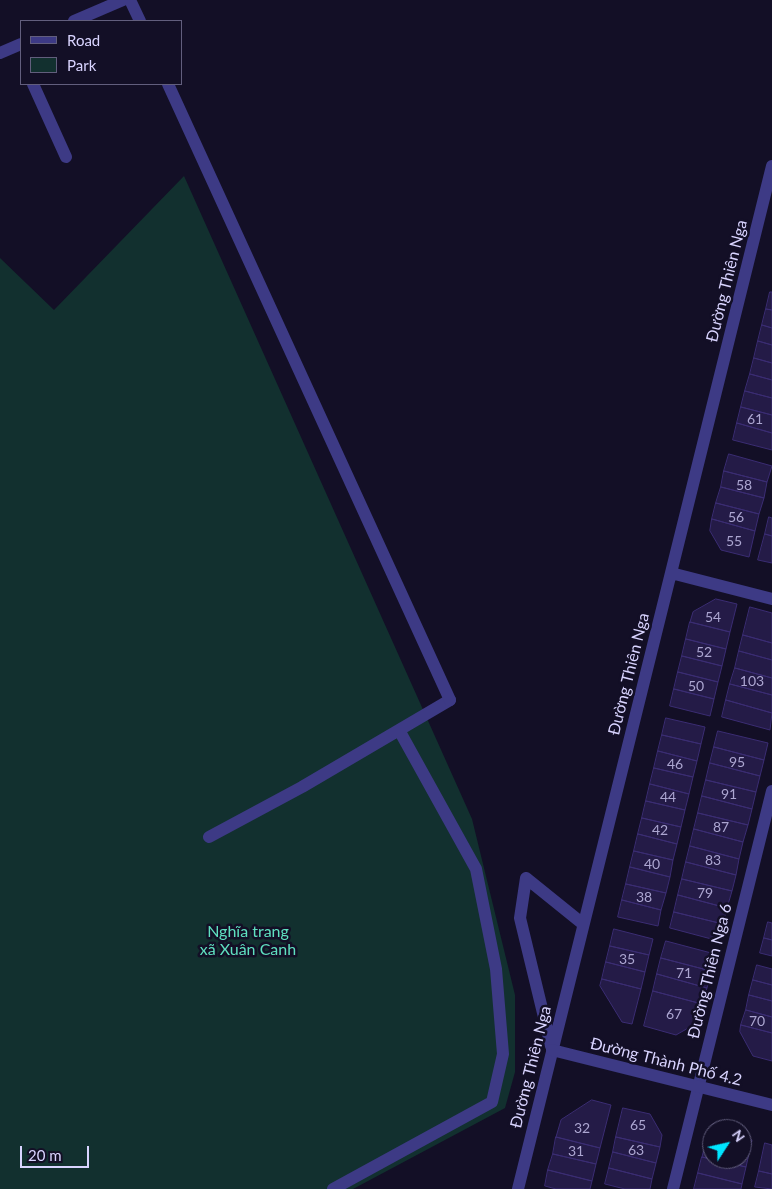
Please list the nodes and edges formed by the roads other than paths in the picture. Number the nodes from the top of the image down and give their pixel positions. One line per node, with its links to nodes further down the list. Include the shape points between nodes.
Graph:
1 (123, 0): 3 (street)
2 (130, 0): 4 (street)
3 (76, 20)
4 (140, 20)
5 (20, 50): 6 (street)
6 (0, 53)
7 (33, 85): 9 (street)
8 (168, 85): 13 (street, via 450,700)
9 (66, 157)
10 (772, 166): 11 (street, Đường Thiên Nga)
11 (671, 573): 12 (street); 16 (street, Đường Thiên Nga)
12 (772, 599)
13 (399, 730): 15 (street); 20 (street, via 476,869 496,969 503,1054 492,1102)
14 (772, 791): 18 (street, Đường Thiên Nga 6)
15 (209, 837)
16 (583, 924): 17 (street, Đường Thiên Nga); 17 (street, via 526,878 520,918)
17 (552, 1050): 18 (street, Đường Thành Phố 4.2); 21 (street, Đường Thiên Nga)
18 (699, 1087): 19 (street, Đường Thành Phố 4.2); 22 (street, Đường Thiên Nga 6)
19 (772, 1105)
20 (333, 1189)
21 (518, 1189)
22 (673, 1189)

